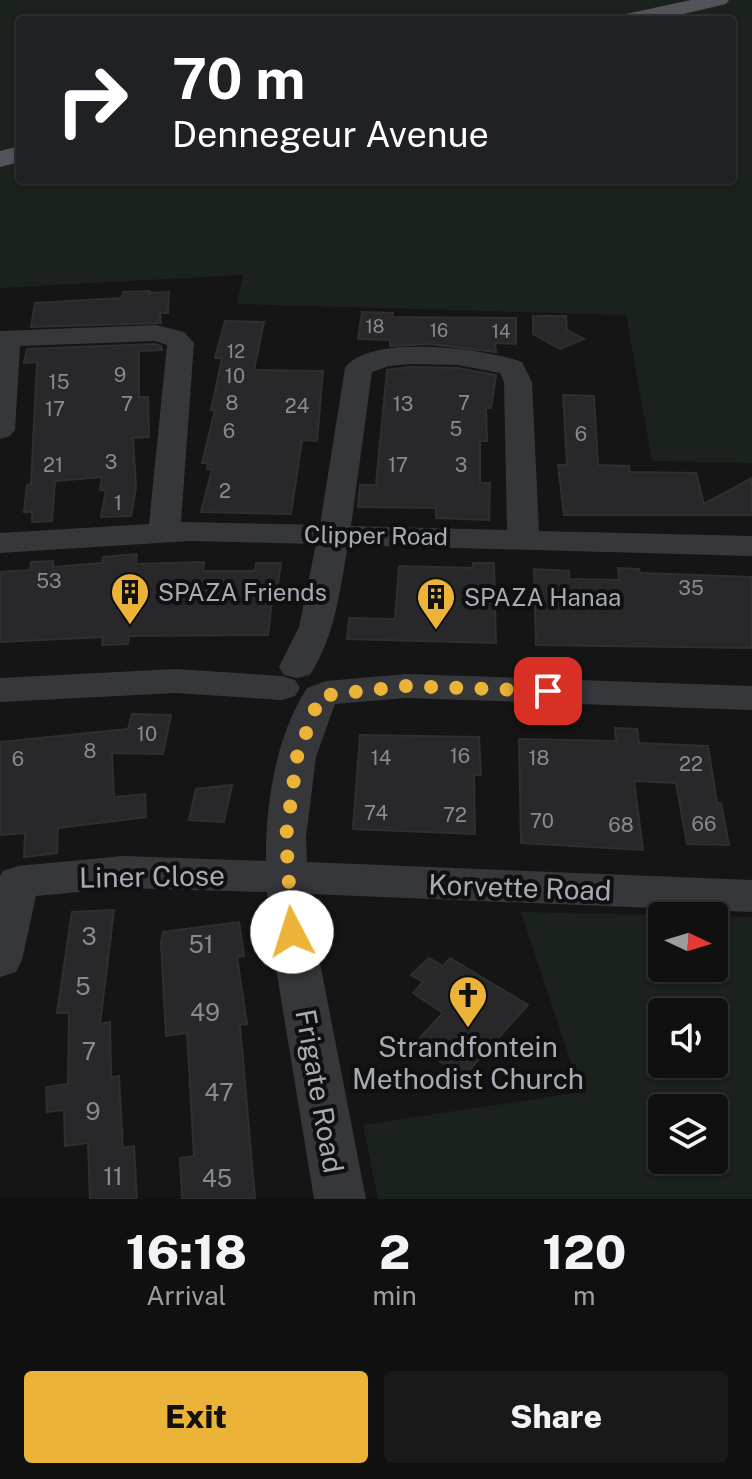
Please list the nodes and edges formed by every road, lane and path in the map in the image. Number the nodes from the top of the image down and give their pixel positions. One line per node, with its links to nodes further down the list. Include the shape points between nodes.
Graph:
1 (719, 0): 2 (main road)
2 (647, 16)
3 (4, 339): 4 (street); 5 (street, via 156,333 181,343)
4 (0, 430)
5 (164, 531): 6 (street, Clipper Road); 8 (street, Clipper Road)
6 (332, 534): 7 (street, Clipper Road); 7 (street, Frigate Road, via 359,368 386,357 487,359 517,374); 10 (street, Frigate Road)
7 (523, 539): 9 (street, Clipper Road)
8 (0, 543)
9 (752, 546)
10 (307, 682): 11 (street, via 121,682); 12 (street); 13 (street, Frigate Road, via 286,837)
11 (0, 690)
12 (752, 698)
13 (287, 878): 14 (street, Liner Close, via 123,872); 15 (street, Korvette Road); 17 (street, Frigate Road)
14 (9, 884): 16 (street, Liner Close)
15 (752, 896)
16 (0, 960)
17 (340, 1199)

